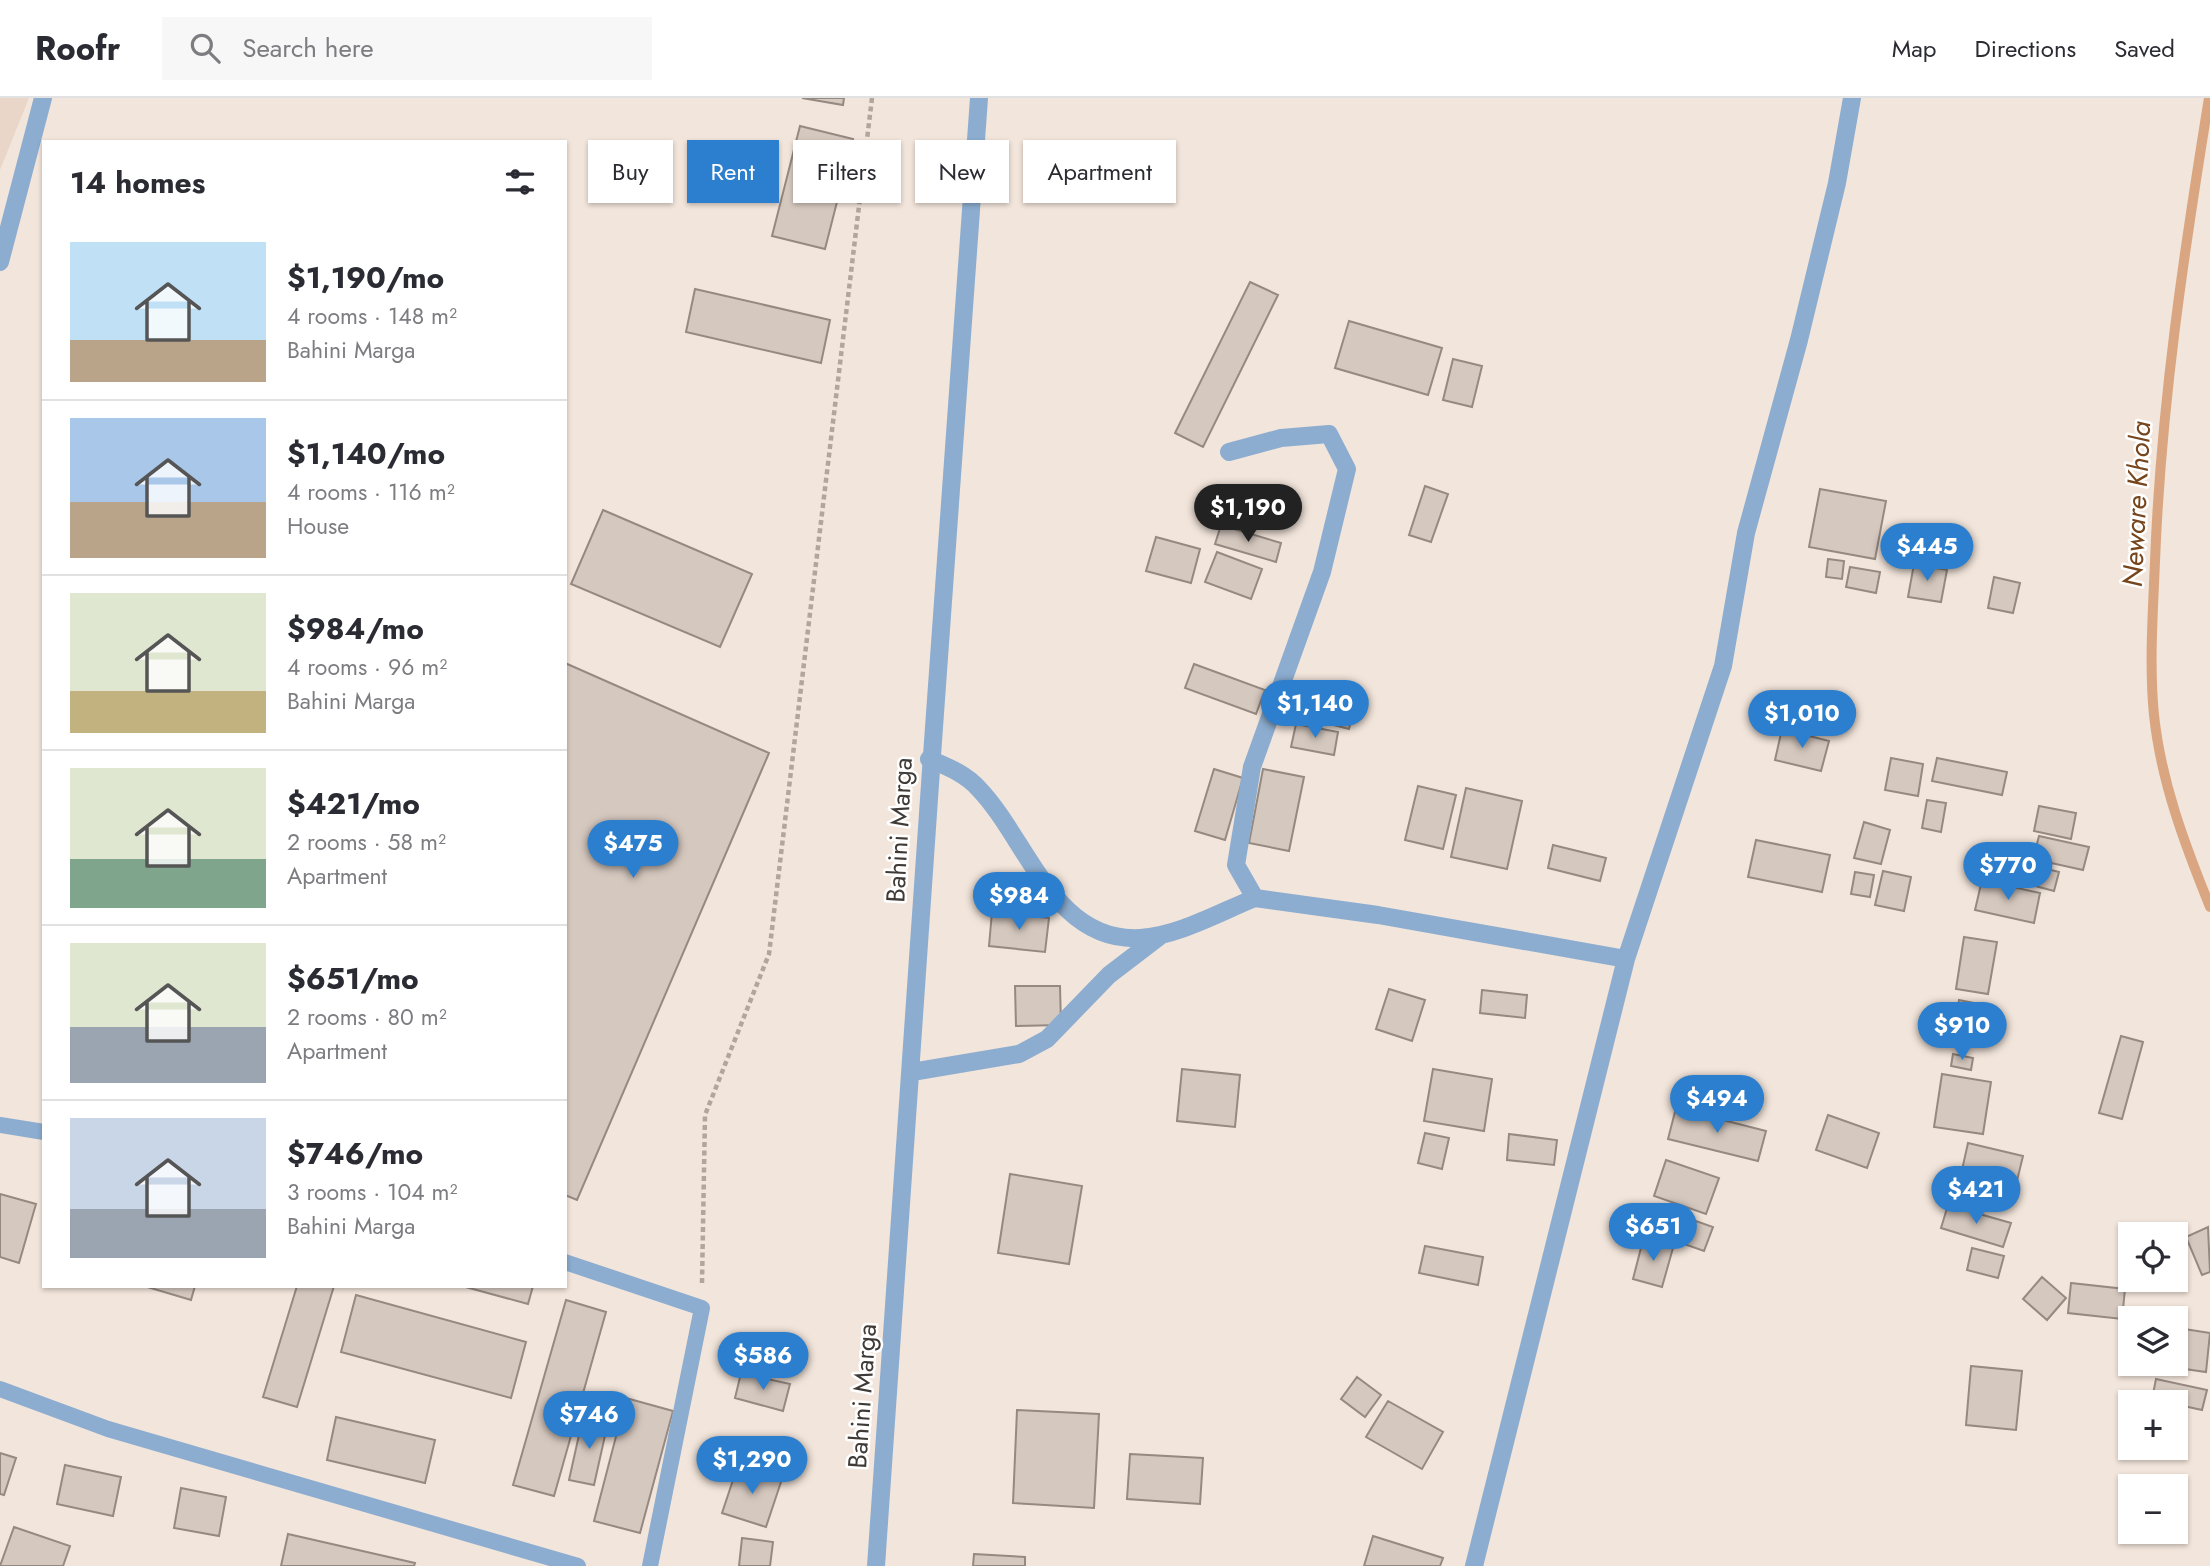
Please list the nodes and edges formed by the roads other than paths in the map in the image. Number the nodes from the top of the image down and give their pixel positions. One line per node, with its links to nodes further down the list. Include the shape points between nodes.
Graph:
1 (43, 98): 4 (street)
2 (979, 98): 6 (street, Bahini Marga)
3 (1852, 98): 9 (street, via 1802,327 1746,533 1723,666)
4 (0, 262)
5 (1229, 452): 7 (street, via 1280,438 1329,434 1347,469 1322,572 1252,767 1236,865)
6 (929, 759): 8 (street, via 957,771 980,789 1067,910 1096,930 1124,938); 10 (street, Bahini Marga)
7 (1255, 898): 8 (street); 9 (street)
8 (1163, 934): 10 (street, via 1109,975 1047,1039 1019,1054)
9 (1626, 959): 18 (street)
10 (912, 1072): 17 (street, Bahini Marga)
11 (0, 1125): 12 (lane)
12 (42, 1132)
13 (567, 1263): 16 (lane, via 702,1308)
14 (0, 1389): 15 (lane, via 108,1429)
15 (578, 1566)
16 (650, 1566)
17 (876, 1566)
18 (1474, 1566)

